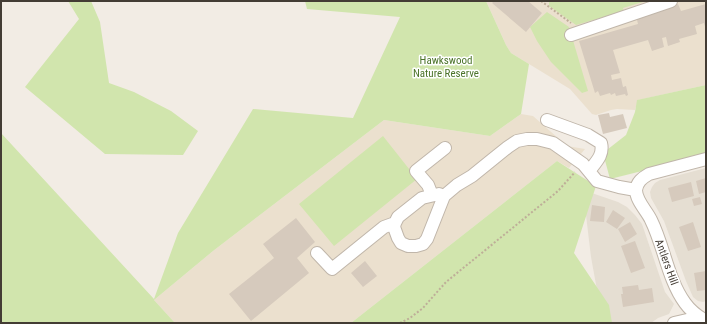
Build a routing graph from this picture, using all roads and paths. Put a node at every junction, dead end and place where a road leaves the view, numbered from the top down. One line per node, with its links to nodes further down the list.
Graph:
1 (541, 1): 3 (path)
2 (671, 1): 3 (street)
3 (576, 33)
4 (548, 120): 7 (street)
5 (445, 148): 9 (street)
6 (706, 159): 8 (street)
7 (586, 167): 8 (street); 10 (street); 14 (path)
8 (636, 190): 13 (street, Antlers Hill)
9 (432, 195): 10 (street); 11 (street)
10 (444, 196): 11 (street)
11 (395, 223): 12 (street)
12 (317, 253)
13 (704, 320): 15 (street, Antlers Hill)
14 (400, 323)
15 (674, 323)

